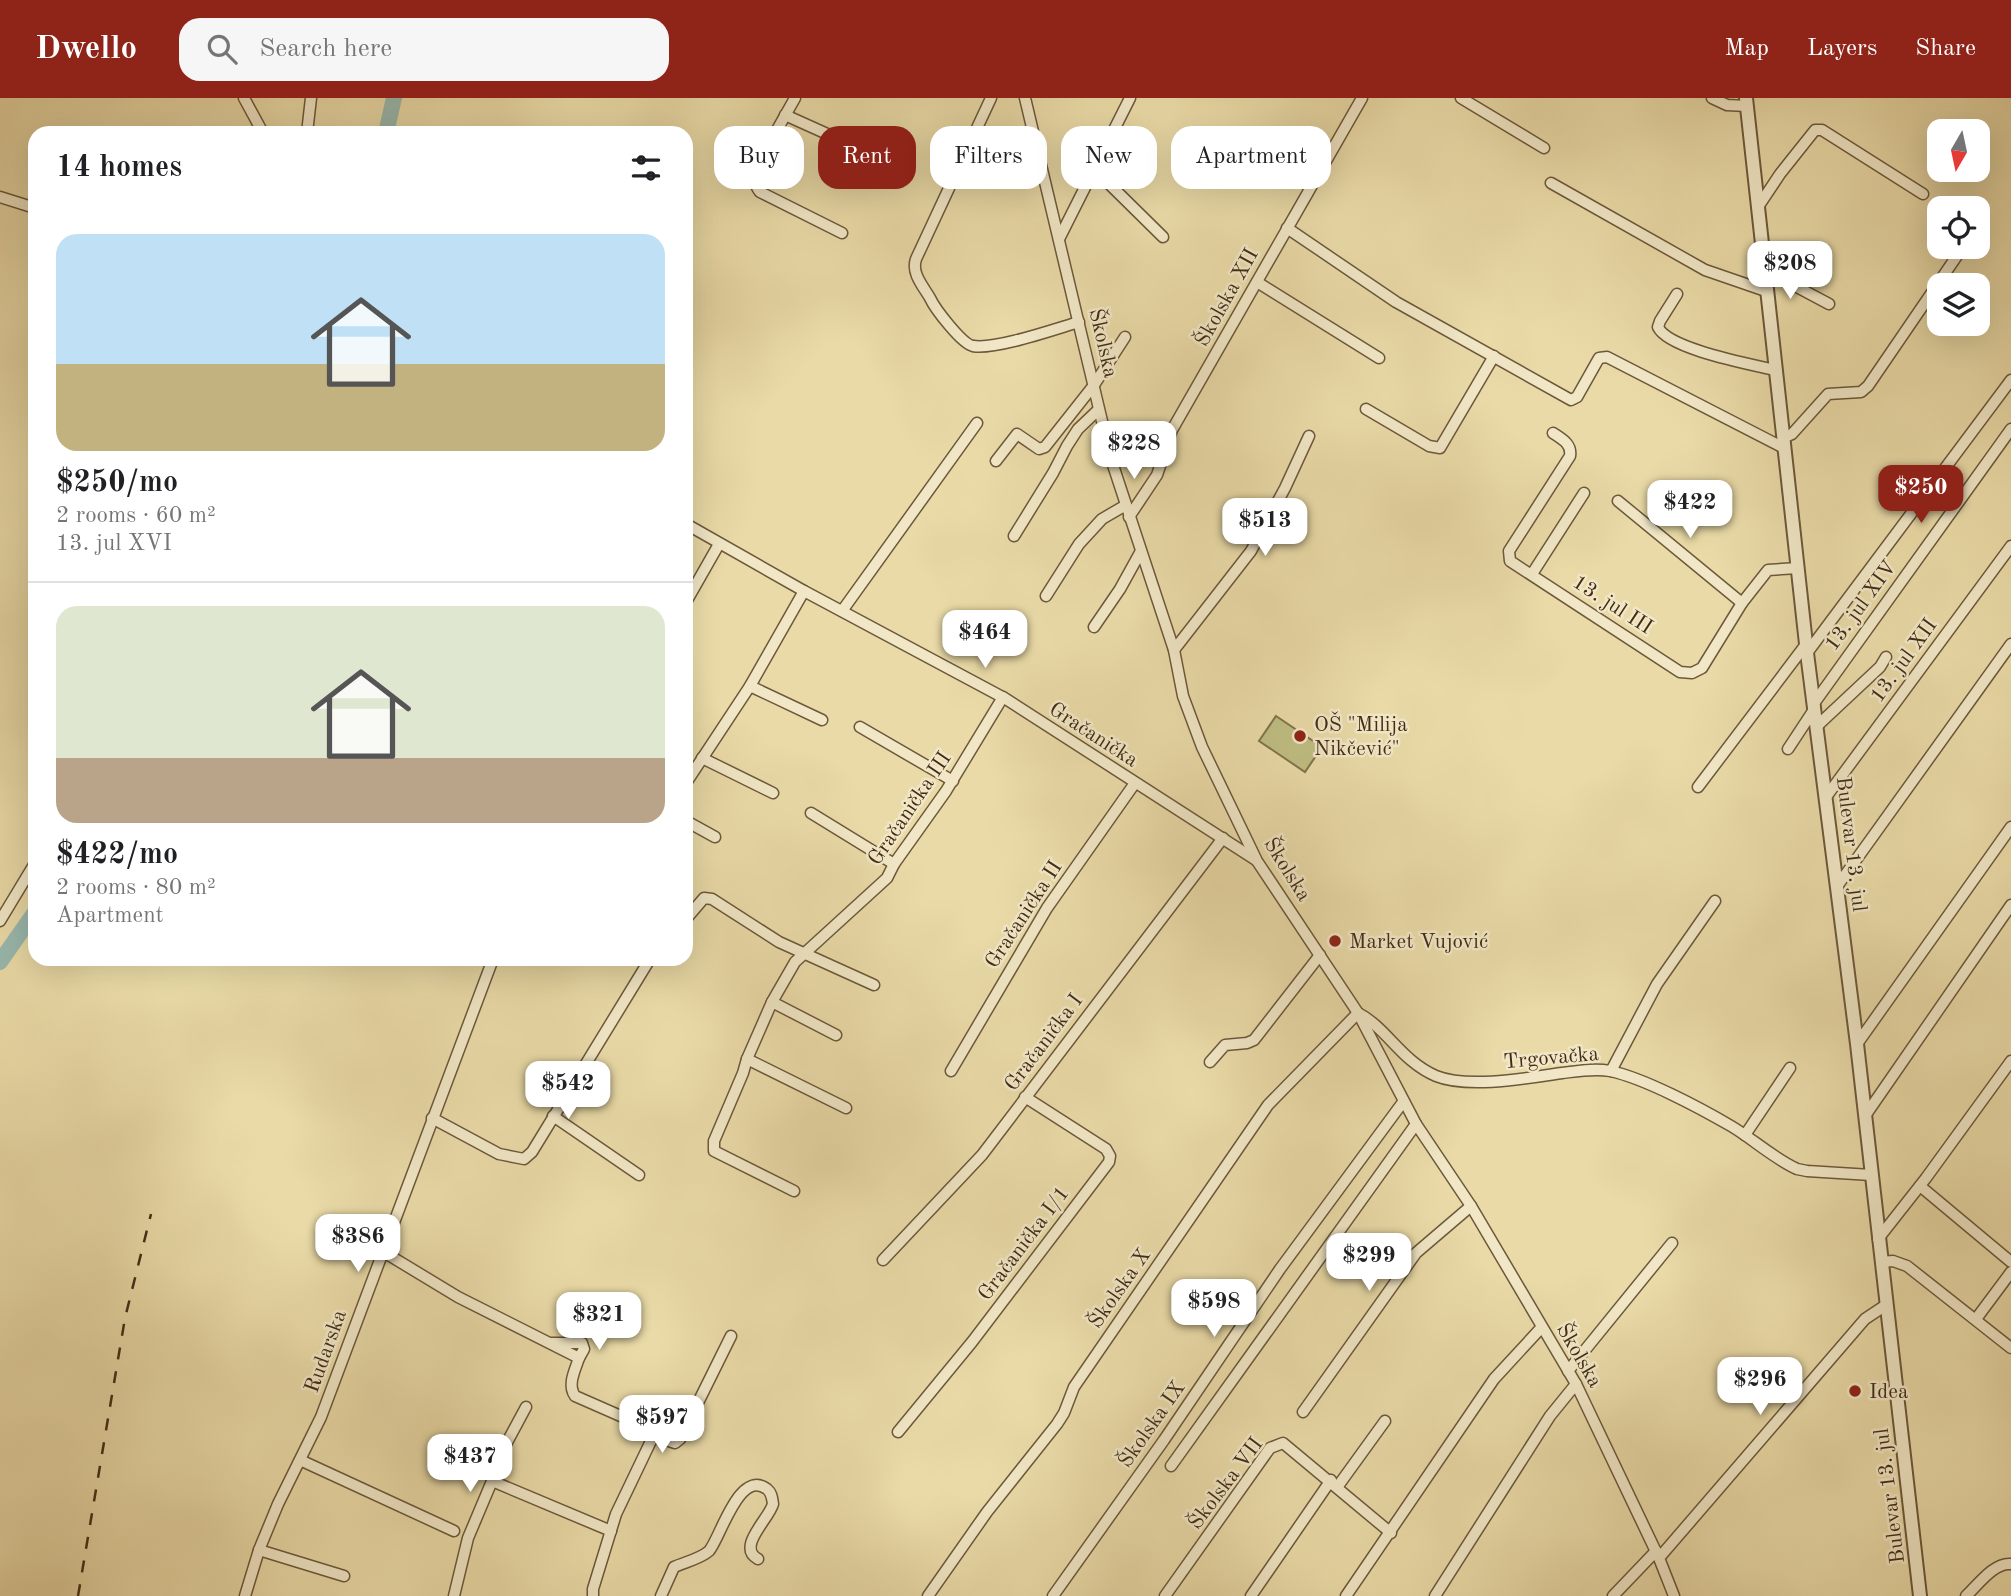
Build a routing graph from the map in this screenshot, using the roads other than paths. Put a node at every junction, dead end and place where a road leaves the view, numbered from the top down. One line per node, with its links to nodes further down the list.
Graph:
1 (244, 98): 12 (street)
2 (311, 98): 13 (street)
3 (794, 98): 11 (street)
4 (991, 98): 34 (street)
5 (1025, 98): 27 (street, Školska)
6 (1130, 98): 14 (street)
7 (1362, 98): 24 (street, Školska XII)
8 (1461, 98): 16 (street)
9 (1712, 98): 10 (street)
10 (1746, 102): 23 (street, Bulevar 13. jul)
11 (785, 115): 15 (street); 25 (street)
12 (259, 126)
13 (308, 126)
14 (1116, 126)
15 (818, 130)
16 (1544, 148)
17 (1551, 183): 31 (street)
18 (1084, 189): 27 (street)
19 (1114, 189): 26 (street)
20 (1923, 194): 23 (street)
21 (0, 197): 22 (street)
22 (28, 206)
23 (1758, 207): 29 (street, Bulevar 13. jul)
24 (1287, 228): 30 (street, Školska XII); 36 (street)
25 (842, 233)
26 (1163, 237)
27 (1059, 239): 34 (street, Školska)
28 (1955, 259): 47 (street)
29 (1765, 270): 31 (street, Bulevar 13. jul); 33 (street)
30 (1257, 282): 37 (street); 52 (street, Školska XII)
31 (1766, 291): 38 (street, Bulevar 13. jul)
32 (1677, 294): 38 (street)
33 (1829, 304)
34 (1079, 323): 40 (street, Školska)
35 (1125, 337): 40 (street)
36 (1493, 356): 41 (street); 47 (street)
37 (1379, 358)
38 (1775, 370): 47 (street, Bulevar 13. jul)
39 (2011, 380): 67 (street)
40 (1094, 385): 42 (street, Školska); 48 (street)
41 (1366, 409)
42 (1098, 410): 51 (street, Školska); 54 (street)
43 (977, 423): 64 (street)
44 (2011, 429): 72 (street, 13. jul XIV)
45 (1553, 433): 59 (street, 13. jul III)
46 (1309, 436): 68 (street)
47 (1784, 443): 58 (street, Bulevar 13. jul)
48 (996, 461)
49 (1584, 493): 59 (street)
50 (1618, 501): 63 (street)
51 (1126, 505): 52 (street, Školska); 62 (street)
52 (1129, 517): 57 (street, Školska)
53 (693, 528): 55 (street, Gračanička)
54 (1014, 536)
55 (719, 544): 60 (street); 61 (street, Gračanička)
56 (2011, 546): 83 (street, 13. jul XII)
57 (1141, 551): 65 (street); 68 (street, Školska)
58 (1798, 568): 63 (street, 13. jul III); 67 (street, Bulevar 13. jul)
59 (1532, 574): 63 (street, 13. jul III)
60 (693, 590)
61 (804, 591): 64 (street, Gračanička); 70 (street)
62 (1046, 596)
63 (1742, 603)
64 (842, 611): 71 (street, Gračanička)
65 (1094, 627)
66 (2011, 644): 92 (street)
67 (1807, 648): 72 (street, Bulevar 13. jul); 81 (street)
68 (1174, 650): 89 (street, Školska)
69 (1886, 657): 74 (street)
70 (750, 686): 73 (street); 77 (street)
71 (1003, 697): 79 (street, Gračanička III); 80 (street, Gračanička)
72 (1815, 705): 74 (street, Bulevar 13. jul); 76 (street, 13. jul XIV)
73 (822, 720)
74 (1817, 726): 83 (street, Bulevar 13. jul)
75 (860, 727): 79 (street)
76 (1788, 749)
77 (702, 758): 78 (street); 82 (street)
78 (693, 772)
79 (953, 781): 90 (street, Gračanička III)
80 (1135, 783): 88 (street, Gračanička); 110 (street, Gračanička II)
81 (1698, 787)
82 (773, 793)
83 (1826, 797): 92 (street, Bulevar 13. jul)
84 (811, 813): 90 (street)
85 (693, 825): 87 (street)
86 (2011, 827): 105 (street)
87 (715, 837)
88 (1223, 838): 89 (street, Gračanička); 112 (street, Gračanička I)
89 (1256, 860): 98 (street, Školska)
90 (894, 864): 97 (street, Gračanička III)
91 (28, 875): 96 (street)
92 (1838, 886): 105 (street, Bulevar 13. jul)
93 (1715, 901): 111 (street)
94 (2011, 905): 116 (street)
95 (693, 911): 97 (street)
96 (0, 921)
97 (805, 952): 101 (street); 102 (street, Gračanička III)
98 (1320, 955): 103 (street, Školska); 108 (street)
99 (490, 966): 117 (street, Rudarska)
100 (646, 966): 115 (street)
101 (874, 985)
102 (772, 1002): 104 (street); 106 (street, Gračanička III)
103 (1358, 1013): 111 (street, Trgovačka); 113 (street, Školska); 162 (street, Školska X)
104 (835, 1035)
105 (1857, 1044): 116 (street, Bulevar 13. jul)
106 (747, 1059): 114 (street); 123 (street, Gračanička III)
107 (2011, 1061): 122 (street)
108 (1210, 1062)
109 (1790, 1068): 119 (street)
110 (951, 1071)
111 (1611, 1071): 119 (street, Trgovačka)
112 (1025, 1097): 128 (street, Gračanička I); 144 (street, Gračanička I/1)
113 (1404, 1102): 118 (street, Školska); 163 (street, Školska IX)
114 (846, 1108)
115 (553, 1116): 117 (street); 120 (street)
116 (1865, 1116): 121 (street, Bulevar 13. jul)
117 (432, 1118): 127 (street, Rudarska)
118 (1416, 1124): 124 (street, Školska); 147 (street)
119 (1745, 1136): 121 (street, Trgovačka)
120 (639, 1175)
121 (1871, 1175): 125 (street, Bulevar 13. jul)
122 (1920, 1186): 125 (street); 130 (street)
123 (794, 1191)
124 (1471, 1206): 134 (street, Školska); 142 (street)
125 (1878, 1239): 129 (street, Bulevar 13. jul)
126 (1672, 1243): 139 (street)
127 (382, 1251): 136 (street); 146 (street, Rudarska)
128 (883, 1260)
129 (1881, 1262): 132 (street, Bulevar 13. jul); 133 (street)
130 (2011, 1262)
131 (2011, 1272): 133 (street)
132 (1886, 1305): 154 (street); 170 (street, Bulevar 13. jul)
133 (1976, 1319): 137 (street)
134 (1541, 1328): 139 (street, Školska); 152 (street)
135 (731, 1336): 145 (street)
136 (550, 1343): 138 (street); 138 (street)
137 (2011, 1348)
138 (579, 1358): 145 (street)
139 (1569, 1371): 140 (street, Školska)
140 (1576, 1384): 154 (street, Školska); 167 (street)
141 (526, 1407): 148 (street)
142 (1303, 1412)
143 (1385, 1421): 149 (street)
144 (898, 1432)
145 (654, 1436): 151 (street)
146 (300, 1460): 150 (street); 153 (street, Rudarska)
147 (1171, 1466)
148 (492, 1481): 151 (street); 159 (street)
149 (1334, 1483): 152 (street, Školska VII); 164 (street, Školska VII); 165 (street)
150 (454, 1531)
151 (611, 1531): 160 (street)
152 (1391, 1533): 166 (street)
153 (259, 1550): 157 (street); 158 (street, Rudarska)
154 (1658, 1554): 168 (street); 169 (street, Školska)
155 (758, 1559): 161 (street)
156 (2011, 1564): 171 (street)
157 (344, 1576)
158 (245, 1596)
159 (454, 1596)
160 (593, 1596)
161 (662, 1596)
162 (929, 1596)
163 (1053, 1596)
164 (1166, 1596)
165 (1251, 1596)
166 (1346, 1596)
167 (1435, 1596)
168 (1613, 1596)
169 (1674, 1596)
170 (1920, 1596)
171 (1966, 1596)

